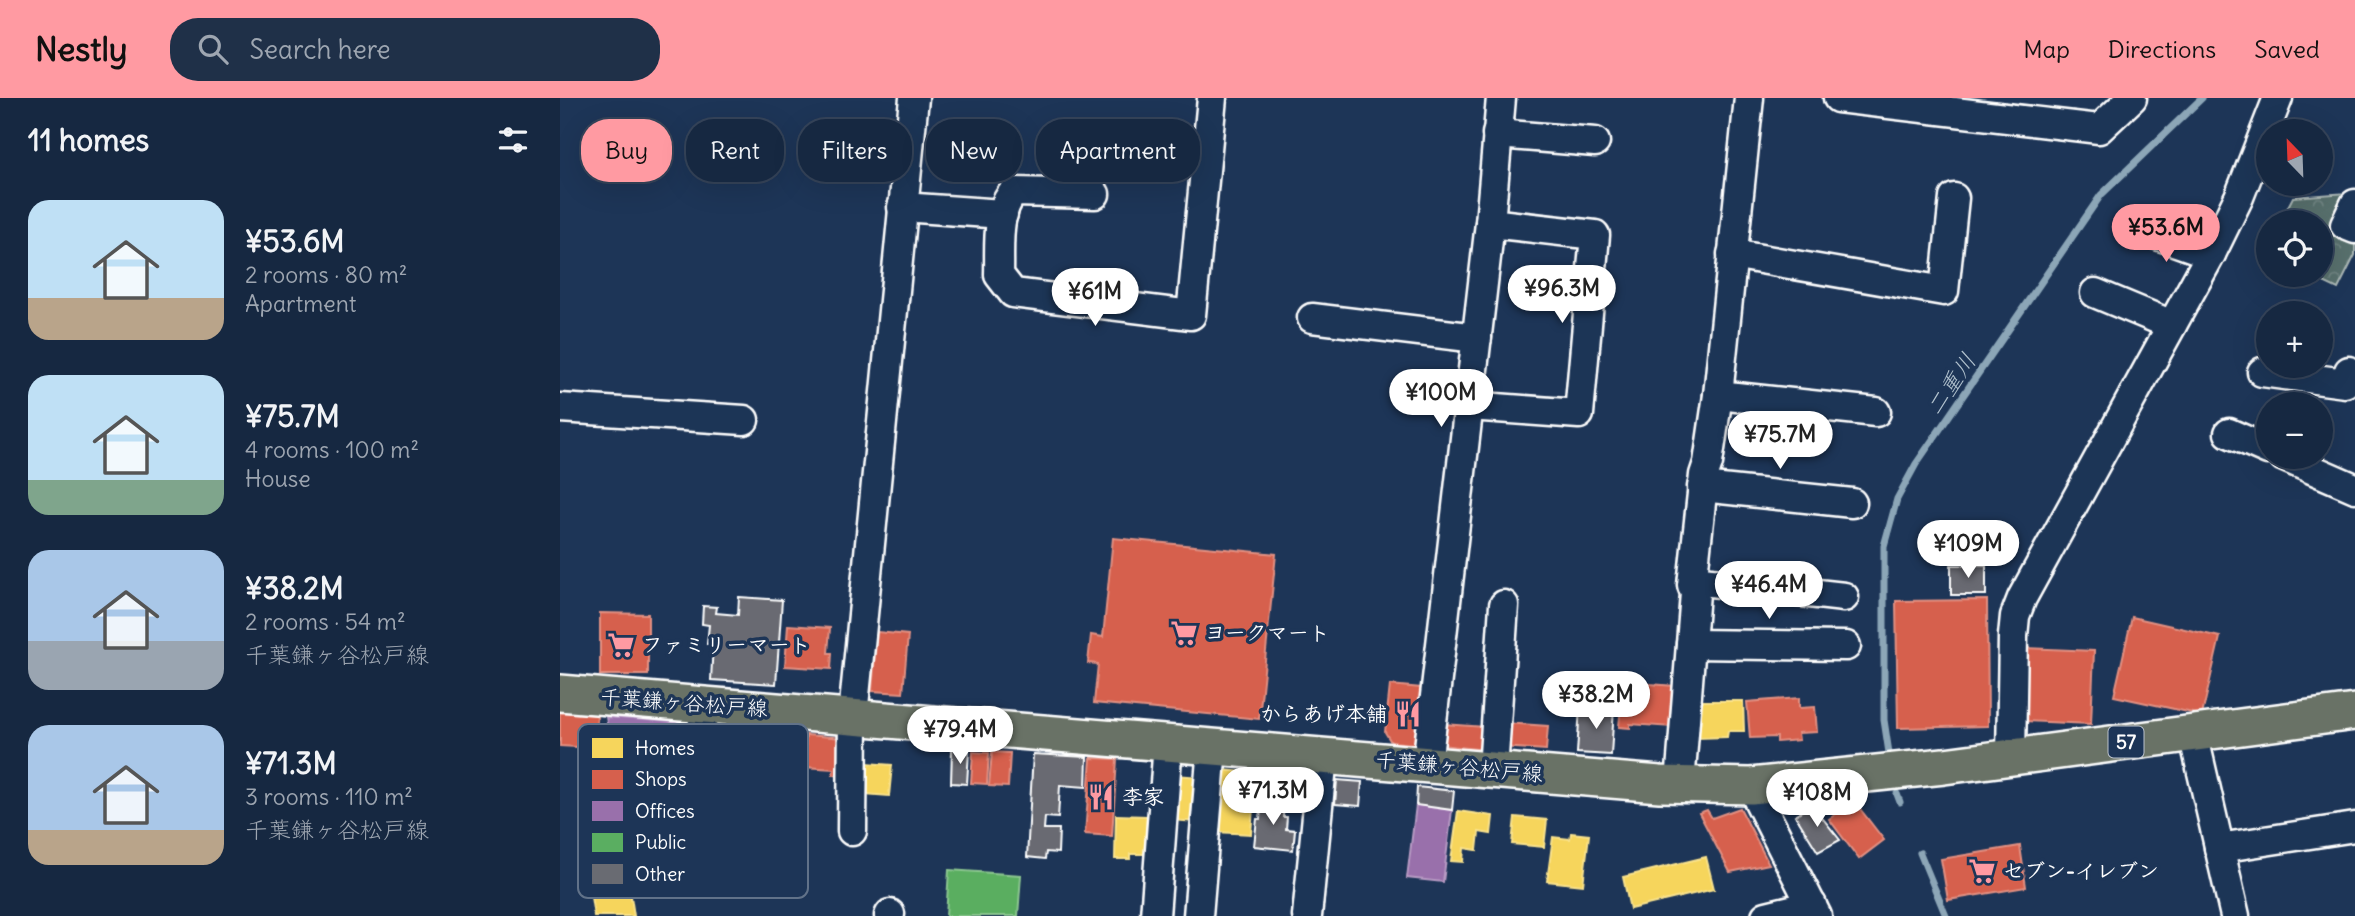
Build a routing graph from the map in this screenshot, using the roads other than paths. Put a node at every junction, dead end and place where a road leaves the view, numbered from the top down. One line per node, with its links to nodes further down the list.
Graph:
1 (914, 98): 13 (street)
2 (1212, 98): 14 (street)
3 (1501, 98): 8 (street)
4 (1749, 98): 18 (street)
5 (1838, 98): 6 (street)
6 (2132, 98)
7 (2278, 98): 19 (street)
8 (1497, 134): 9 (street); 15 (street)
9 (1595, 142)
10 (1095, 194): 14 (street)
11 (1954, 198): 18 (street)
12 (2355, 204): 17 (street)
13 (902, 207): 14 (street); 45 (street)
14 (1003, 215)
15 (1490, 223): 23 (street); 27 (street)
16 (2137, 228): 19 (street)
17 (2355, 229)
18 (1732, 254): 26 (street)
19 (2211, 254): 22 (street)
20 (2095, 293): 22 (street)
21 (1312, 318): 23 (street)
22 (2172, 325): 51 (street)
23 (1477, 338): 27 (street)
24 (2355, 374): 25 (street)
25 (2307, 378)
26 (1718, 395): 29 (street); 34 (street)
27 (1469, 406): 52 (street)
28 (560, 408): 30 (street)
29 (1876, 412)
30 (744, 420)
31 (2229, 433): 32 (street)
32 (2256, 445)
33 (2311, 469): 35 (street)
34 (1702, 487): 36 (street); 37 (street)
35 (2355, 488)
36 (1852, 503)
37 (1693, 580): 38 (street); 40 (street)
38 (1844, 597)
39 (1504, 605): 53 (street)
40 (1691, 644): 41 (street); 54 (street)
41 (1846, 646)
42 (560, 693): 43 (main road, 千葉鎌ヶ谷松戸線 / 57)
43 (703, 703): 45 (main road, 千葉鎌ヶ谷松戸線 / 57); 46 (street)
44 (2355, 712): 48 (main road, 千葉鎌ヶ谷松戸線 / 57)
45 (853, 716): 47 (main road, 千葉鎌ヶ谷松戸線 / 57); 57 (street)
46 (703, 724)
47 (1168, 743): 49 (main road, 千葉鎌ヶ谷松戸線 / 57); 60 (street)
48 (2195, 743): 51 (main road, 千葉鎌ヶ谷松戸線 / 57); 58 (street)
49 (1212, 747): 50 (main road, 千葉鎌ヶ谷松戸線 / 57); 61 (street)
50 (1324, 756): 52 (main road, 千葉鎌ヶ谷松戸線 / 57); 62 (street)
51 (2011, 758): 55 (main road, 千葉鎌ヶ谷松戸線 / 57)
52 (1427, 765): 53 (main road, 千葉鎌ヶ谷松戸線 / 57)
53 (1493, 770): 54 (main road, 千葉鎌ヶ谷松戸線 / 57)
54 (1680, 785): 55 (main road, 千葉鎌ヶ谷松戸線 / 57)
55 (1755, 794): 59 (street)
56 (2355, 827): 58 (street)
57 (852, 831)
58 (2219, 848): 64 (street)
59 (1814, 910): 63 (street)
60 (1155, 916)
61 (1198, 916)
62 (1307, 916)
63 (1766, 916)
64 (2235, 916)

